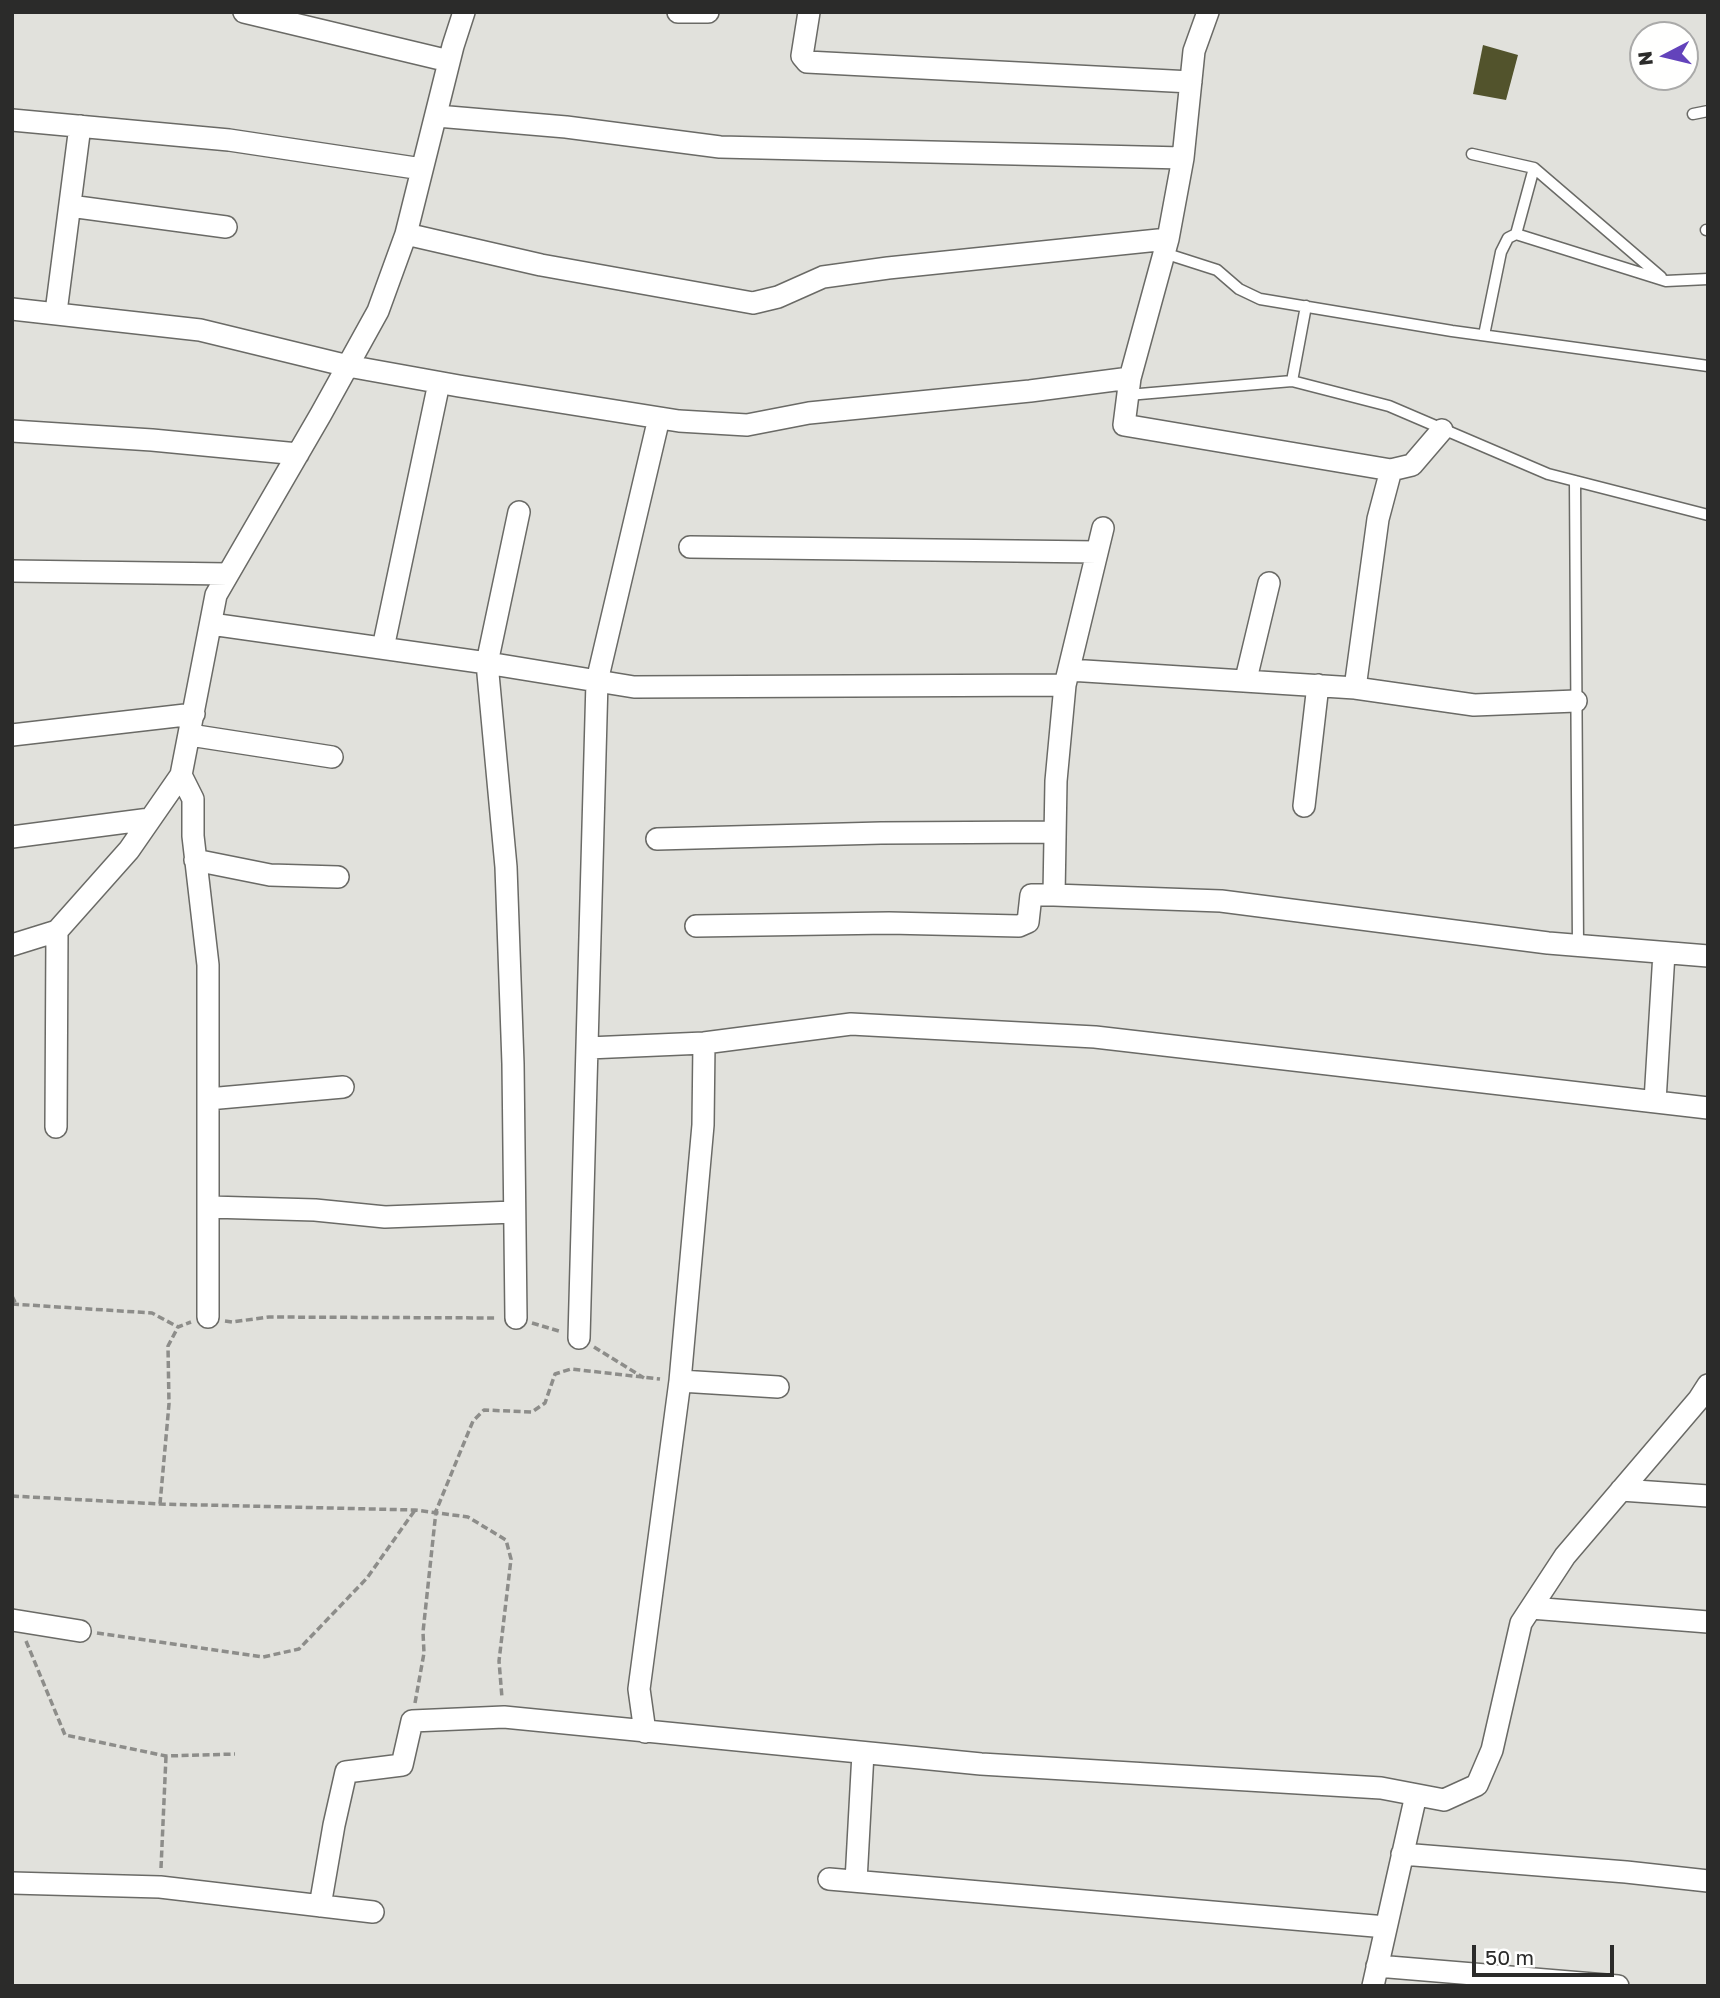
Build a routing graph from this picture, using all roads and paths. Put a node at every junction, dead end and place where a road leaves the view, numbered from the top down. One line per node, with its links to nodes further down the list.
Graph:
1 (244, 12): 7 (street)
2 (464, 12): 7 (street)
3 (678, 12): 4 (street)
4 (708, 12)
5 (809, 12): 8 (street)
6 (1208, 12): 8 (street)
7 (449, 61): 11 (street)
8 (1191, 82): 15 (street)
9 (1708, 111): 10 (lane)
10 (1693, 114)
11 (436, 116): 15 (street); 17 (street)
12 (12, 120): 13 (street)
13 (80, 126): 17 (street); 18 (street)
14 (1472, 153): 16 (lane)
15 (1183, 158): 22 (street)
16 (1534, 167): 21 (lane); 24 (lane)
17 (422, 169): 20 (street)
18 (70, 206): 19 (street); 27 (street)
19 (226, 227)
20 (406, 234): 22 (street); 29 (street)
21 (1516, 234): 24 (lane); 28 (lane)
22 (1166, 246): 25 (lane); 33 (street)
23 (1708, 279): 24 (lane)
24 (1666, 281)
25 (1306, 306): 28 (lane); 31 (lane)
26 (12, 309): 27 (street)
27 (57, 312): 29 (street)
28 (1484, 335): 30 (lane)
29 (348, 366): 32 (street); 37 (street)
30 (1708, 366)
31 (1292, 382): 33 (lane); 35 (lane)
32 (439, 383): 34 (street); 49 (street)
33 (1129, 386): 34 (street); 38 (street)
34 (659, 418): 53 (street)
35 (1442, 430): 38 (street); 39 (lane)
36 (12, 432): 37 (street)
37 (298, 454): 46 (street)
38 (1391, 470): 55 (street)
39 (1575, 481): 41 (lane); 56 (lane)
40 (519, 512): 50 (street)
41 (1708, 515)
42 (1103, 528): 44 (street)
43 (690, 547): 44 (street)
44 (1097, 552): 51 (street)
45 (12, 571): 46 (street)
46 (228, 574): 48 (street)
47 (1269, 583): 52 (street)
48 (211, 624): 49 (street); 57 (street)
49 (383, 648): 50 (street)
50 (486, 663): 53 (street); 83 (street)
51 (1067, 677): 52 (street); 53 (street); 63 (street)
52 (1246, 679): 54 (street)
53 (597, 681): 76 (street)
54 (1318, 685): 55 (street); 61 (street)
55 (1355, 688): 56 (street)
56 (1576, 701): 72 (lane)
57 (192, 724): 58 (street); 59 (street); 60 (street)
58 (12, 735)
59 (332, 757)
60 (181, 775): 62 (street); 66 (street)
61 (1304, 806)
62 (150, 819): 64 (street); 70 (street)
63 (1055, 832): 65 (street); 68 (street)
64 (12, 837)
65 (657, 839)
66 (195, 860): 67 (street); 78 (street)
67 (338, 877)
68 (1054, 895): 69 (street); 72 (street)
69 (696, 926)
70 (57, 931): 71 (street); 81 (street)
71 (12, 945)
72 (1578, 945): 73 (street)
73 (1664, 953): 74 (street); 79 (street)
74 (1708, 956)
75 (704, 1043): 76 (street); 79 (street); 91 (street)
76 (588, 1048): 89 (street)
77 (343, 1087): 78 (street)
78 (208, 1099): 82 (street)
79 (1655, 1101): 80 (street)
80 (1708, 1108)
81 (56, 1127)
82 (210, 1207): 83 (street); 86 (street)
83 (514, 1212): 87 (street)
84 (12, 1296): 85 (path)
85 (14, 1304): 88 (path)
86 (208, 1317): 87 (path); 88 (path)
87 (516, 1318): 89 (path)
88 (178, 1327): 97 (path)
89 (579, 1338): 90 (path)
90 (644, 1378): 91 (path); 99 (path)
91 (680, 1381): 93 (street); 106 (street)
92 (1708, 1385): 94 (street)
93 (778, 1387)
94 (1621, 1490): 96 (street); 100 (street)
95 (12, 1496): 97 (path)
96 (1708, 1496)
97 (160, 1504): 98 (path)
98 (415, 1510): 99 (path); 103 (path)
99 (436, 1511): 104 (path); 105 (path)
100 (1531, 1608): 102 (street); 110 (street)
101 (15, 1621): 103 (street); 109 (path)
102 (1708, 1622)
103 (80, 1631)
104 (504, 1717): 105 (street); 106 (street)
105 (412, 1721): 117 (street)
106 (645, 1732): 107 (street)
107 (863, 1753): 110 (street); 113 (street)
108 (235, 1754): 109 (path)
109 (166, 1756): 116 (path)
110 (1416, 1795): 111 (street)
111 (1402, 1854): 114 (street); 119 (street)
112 (829, 1879): 113 (street)
113 (856, 1881): 119 (street)
114 (1708, 1881)
115 (12, 1883): 116 (street)
116 (160, 1887): 117 (street)
117 (320, 1906): 118 (street)
118 (373, 1912)
119 (1386, 1927): 120 (street)
120 (1375, 1976): 121 (street)
121 (1618, 1986)

